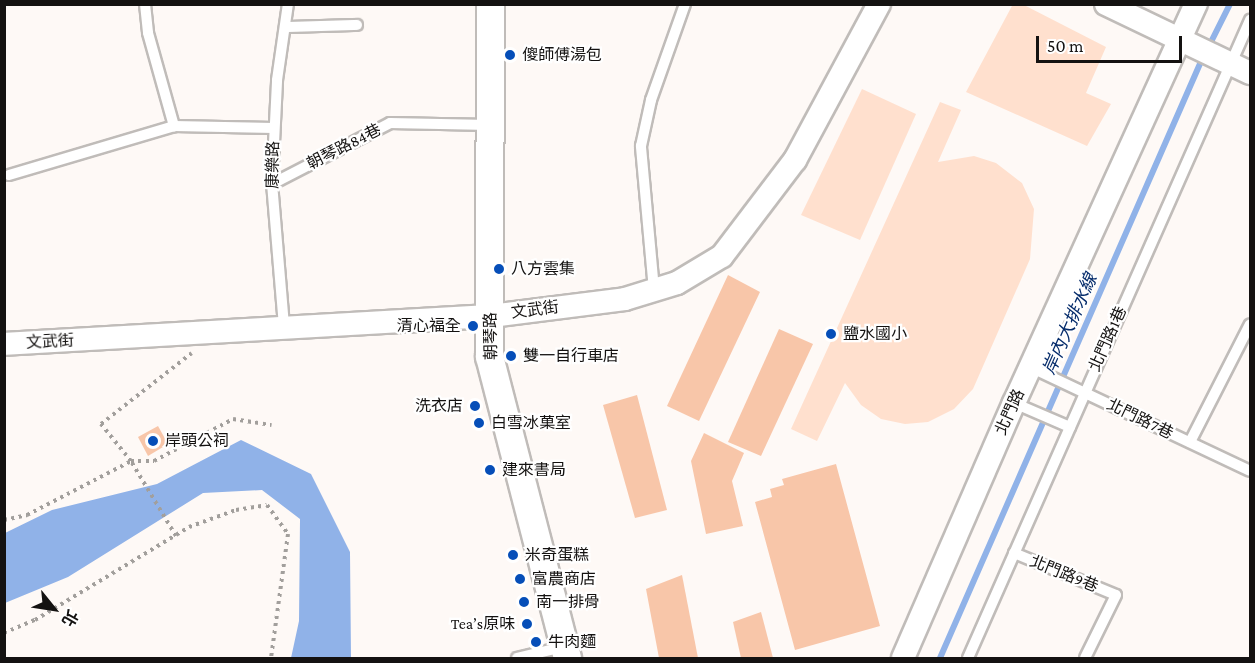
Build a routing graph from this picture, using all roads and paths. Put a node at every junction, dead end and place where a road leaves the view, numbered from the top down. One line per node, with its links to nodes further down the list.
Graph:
1 (145, 4): 15 (lane)
2 (288, 4): 10 (lane, 康樂路)
3 (490, 4): 14 (street, 朝琴路)
4 (685, 4): 19 (lane)
5 (879, 4): 19 (street, 文武街)
6 (1106, 4): 11 (street)
7 (1196, 4): 11 (street, 北門路)
8 (1251, 20): 12 (lane, 北門路1巷)
9 (357, 25): 10 (lane)
10 (285, 27): 16 (lane, 康樂路)
11 (1185, 41): 12 (street); 25 (street, 北門路)
12 (1224, 61): 13 (street); 26 (lane, 北門路1巷)
13 (1251, 73)
14 (490, 125): 18 (lane, 朝琴路84巷); 20 (street, 朝琴路)
15 (174, 126): 16 (lane); 17 (lane)
16 (274, 128): 18 (lane, 康樂路)
17 (9, 175)
18 (272, 184): 22 (lane, 康樂路)
19 (654, 290): 20 (street, 文武街)
20 (491, 316): 22 (street, 文武街); 37 (street, 朝琴路)
21 (1251, 324): 30 (lane)
22 (284, 326): 23 (street, 文武街)
23 (219, 333): 24 (street, 文武街); 31 (path)
24 (4, 344)
25 (1040, 372): 26 (lane, 北門路7巷); 27 (street, 北門路)
26 (1085, 392): 29 (lane, 北門路1巷); 30 (lane, 北門路7巷)
27 (1024, 407): 29 (lane); 40 (street, 北門路)
28 (272, 425): 31 (path)
29 (1070, 427): 35 (lane, 北門路1巷)
30 (1190, 442): 32 (lane, 北門路7巷)
31 (131, 461): 33 (path); 34 (path)
32 (1251, 471)
33 (4, 520)
34 (176, 536): 36 (path); 38 (path)
35 (1014, 553): 41 (lane, 北門路1巷); 42 (lane, 北門路9巷)
36 (4, 633)
37 (566, 653): 39 (lane)
38 (271, 658)
39 (517, 658)
40 (903, 658)
41 (968, 658)
42 (1085, 658)

